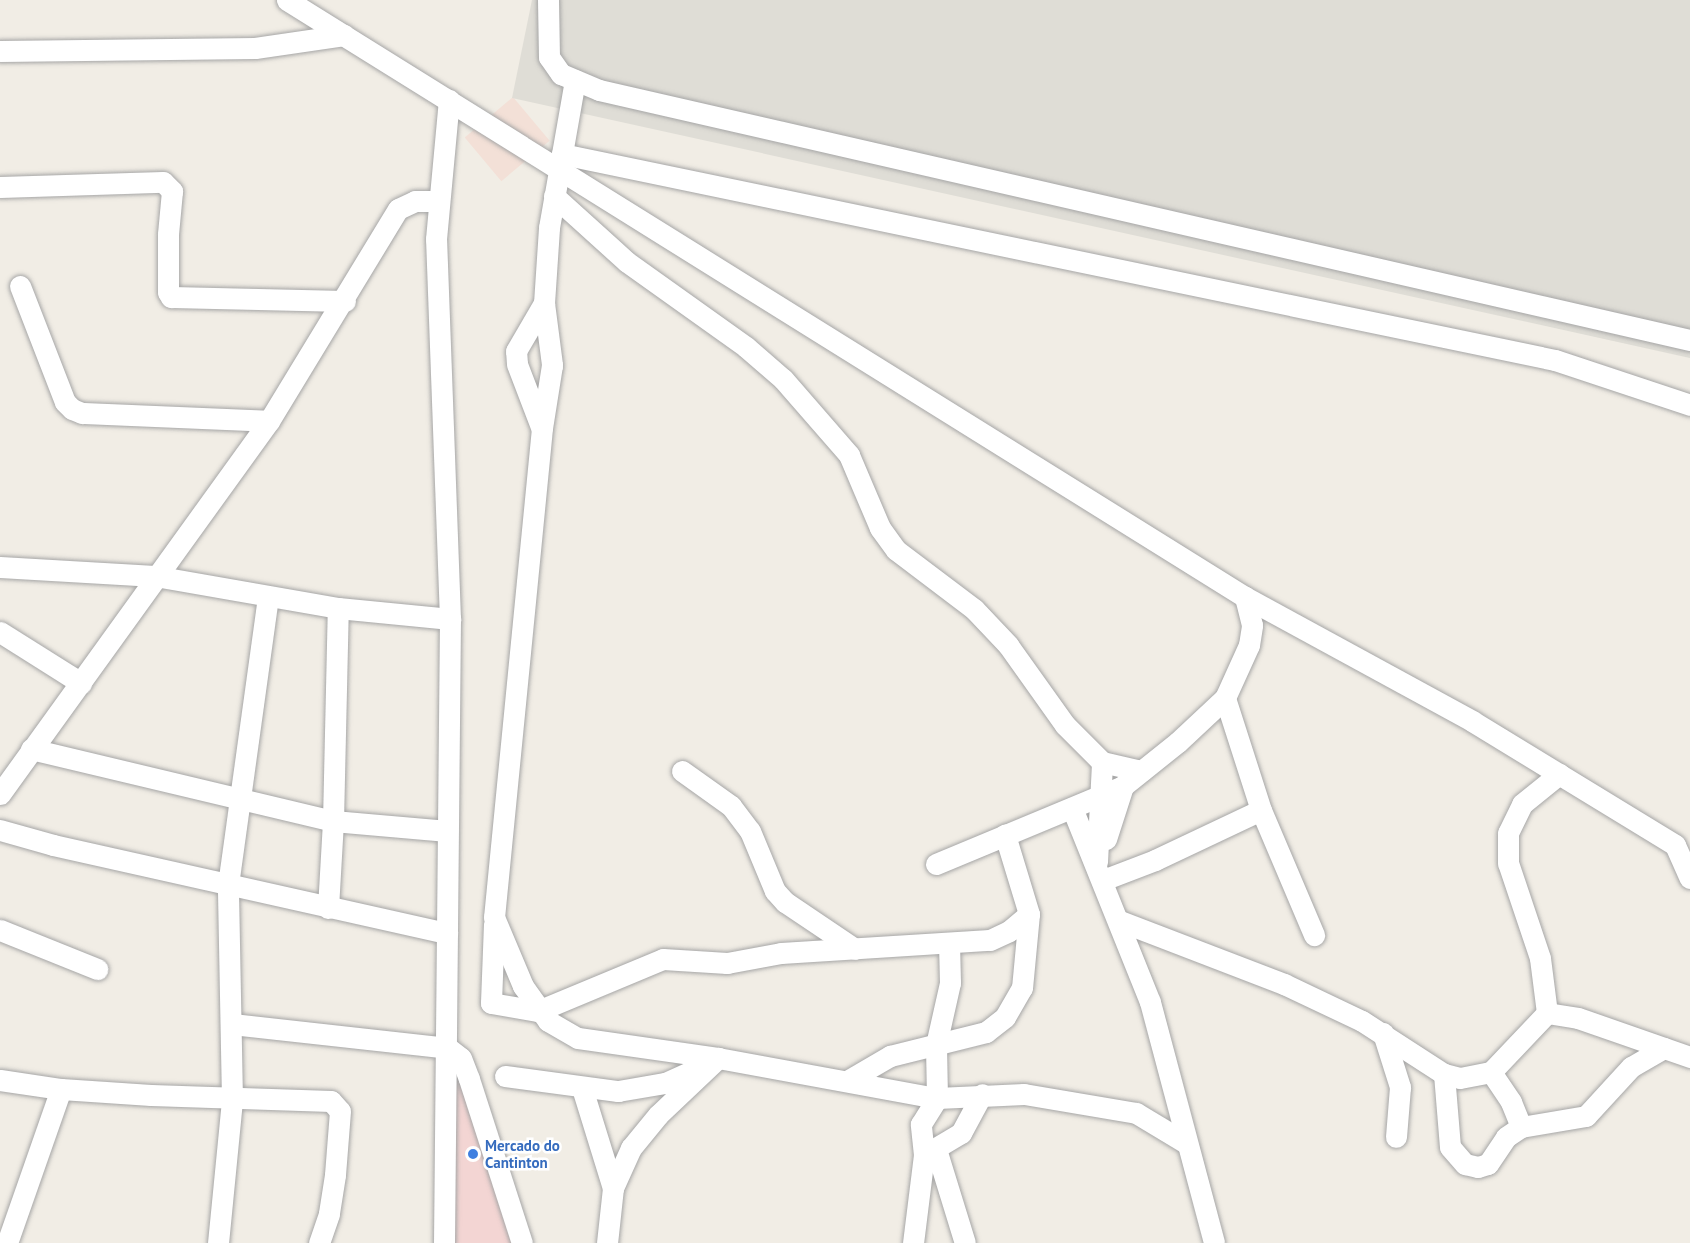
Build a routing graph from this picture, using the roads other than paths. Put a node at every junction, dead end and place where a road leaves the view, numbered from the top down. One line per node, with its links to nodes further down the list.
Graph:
1 (286, 0): 3 (street)
2 (548, 0): 6 (street)
3 (313, 8): 4 (street)
4 (344, 35): 5 (street); 7 (street)
5 (0, 51)
6 (575, 80): 8 (street); 15 (street)
7 (449, 100): 8 (street); 11 (street)
8 (561, 162): 10 (street); 16 (street); 22 (street)
9 (0, 187): 13 (street)
10 (554, 196): 14 (street); 29 (street)
11 (436, 201): 13 (street); 24 (street)
12 (20, 286): 17 (street)
13 (345, 301): 17 (street)
14 (544, 303): 18 (street); 18 (street)
15 (1690, 339)
16 (1690, 405)
17 (269, 422): 20 (street)
18 (542, 428): 50 (street)
19 (0, 567): 20 (street)
20 (155, 576): 21 (street); 26 (street)
21 (268, 597): 23 (street); 36 (street)
22 (1245, 597): 27 (street); 32 (street)
23 (338, 608): 24 (street); 39 (street)
24 (450, 620): 41 (street)
25 (0, 632): 26 (street)
26 (81, 683): 28 (street)
27 (1225, 698): 31 (street); 38 (street)
28 (31, 749): 34 (street); 36 (street)
29 (1102, 762): 31 (street); 35 (street)
30 (682, 771): 56 (street)
31 (1141, 771): 33 (street)
32 (1559, 774): 43 (street); 61 (street)
33 (1123, 786): 35 (street); 45 (street)
34 (0, 794)
35 (1101, 796): 37 (street); 45 (street)
36 (240, 801): 39 (street); 47 (street)
37 (1072, 808): 42 (street); 45 (street)
38 (1262, 810): 45 (street); 54 (street)
39 (333, 821): 41 (street); 48 (street)
40 (0, 830): 47 (street)
41 (448, 831): 53 (street)
42 (1005, 835): 44 (street); 49 (street)
43 (1683, 841): 46 (street)
44 (936, 864)
45 (1100, 873): 51 (street)
46 (1690, 878)
47 (228, 885): 48 (street); 62 (street)
48 (327, 908): 53 (street)
49 (1029, 914): 55 (street); 64 (street)
50 (494, 917): 57 (street); 59 (street)
51 (1120, 921): 63 (street); 77 (street)
52 (0, 930): 58 (street)
53 (447, 933): 65 (street)
54 (1314, 935)
55 (949, 944): 56 (street); 64 (street)
56 (855, 949): 60 (street)
57 (514, 964): 59 (street); 60 (street)
58 (97, 969)
59 (492, 974): 60 (street)
60 (538, 1011): 68 (street)
61 (1548, 1013): 66 (street); 69 (street)
62 (232, 1024): 65 (street); 79 (street)
63 (1383, 1033): 70 (street); 82 (street)
64 (936, 1045): 73 (street); 78 (street)
65 (448, 1048): 89 (street); 90 (street)
66 (1664, 1048): 67 (street); 81 (street)
67 (1690, 1057)
68 (718, 1058): 73 (street); 74 (street); 85 (street)
69 (1491, 1072): 70 (street); 81 (street)
70 (1444, 1074): 81 (street)
71 (505, 1076): 74 (street)
72 (0, 1080): 75 (street)
73 (847, 1081): 78 (street)
74 (582, 1088): 85 (street)
75 (60, 1089): 79 (street); 86 (street)
76 (982, 1094): 78 (street); 80 (street); 84 (street)
77 (1174, 1097): 80 (street); 83 (street)
78 (937, 1098): 84 (street)
79 (232, 1100): 87 (street); 88 (street)
80 (1136, 1113): 83 (street)
81 (1521, 1127)
82 (1396, 1137)
83 (1186, 1143): 94 (street)
84 (930, 1152): 92 (street); 93 (street)
85 (613, 1188): 91 (street)
86 (7, 1243)
87 (218, 1243)
88 (318, 1243)
89 (444, 1243)
90 (522, 1243)
91 (607, 1243)
92 (913, 1243)
93 (965, 1243)
94 (1214, 1243)

